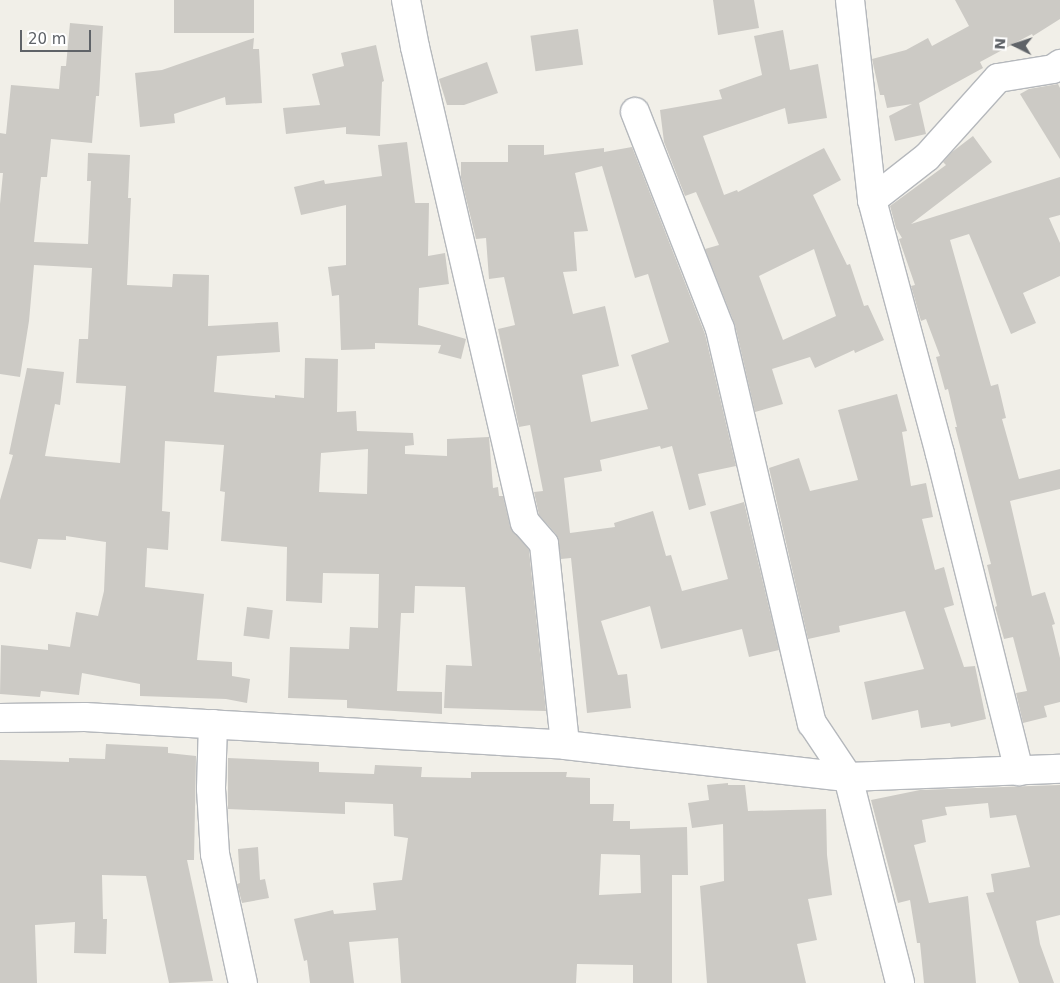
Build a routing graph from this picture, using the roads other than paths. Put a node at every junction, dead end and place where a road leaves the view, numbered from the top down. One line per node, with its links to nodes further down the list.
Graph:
1 (406, 0): 8 (street)
2 (850, 0): 5 (street)
3 (1058, 71): 5 (street)
4 (635, 112): 11 (street)
5 (872, 200): 10 (street)
6 (0, 718): 7 (street)
7 (213, 724): 8 (street); 12 (street)
8 (565, 745): 11 (street)
9 (1060, 769): 10 (street)
10 (1018, 771): 11 (street)
11 (848, 777): 13 (street)
12 (243, 983)
13 (900, 983)

